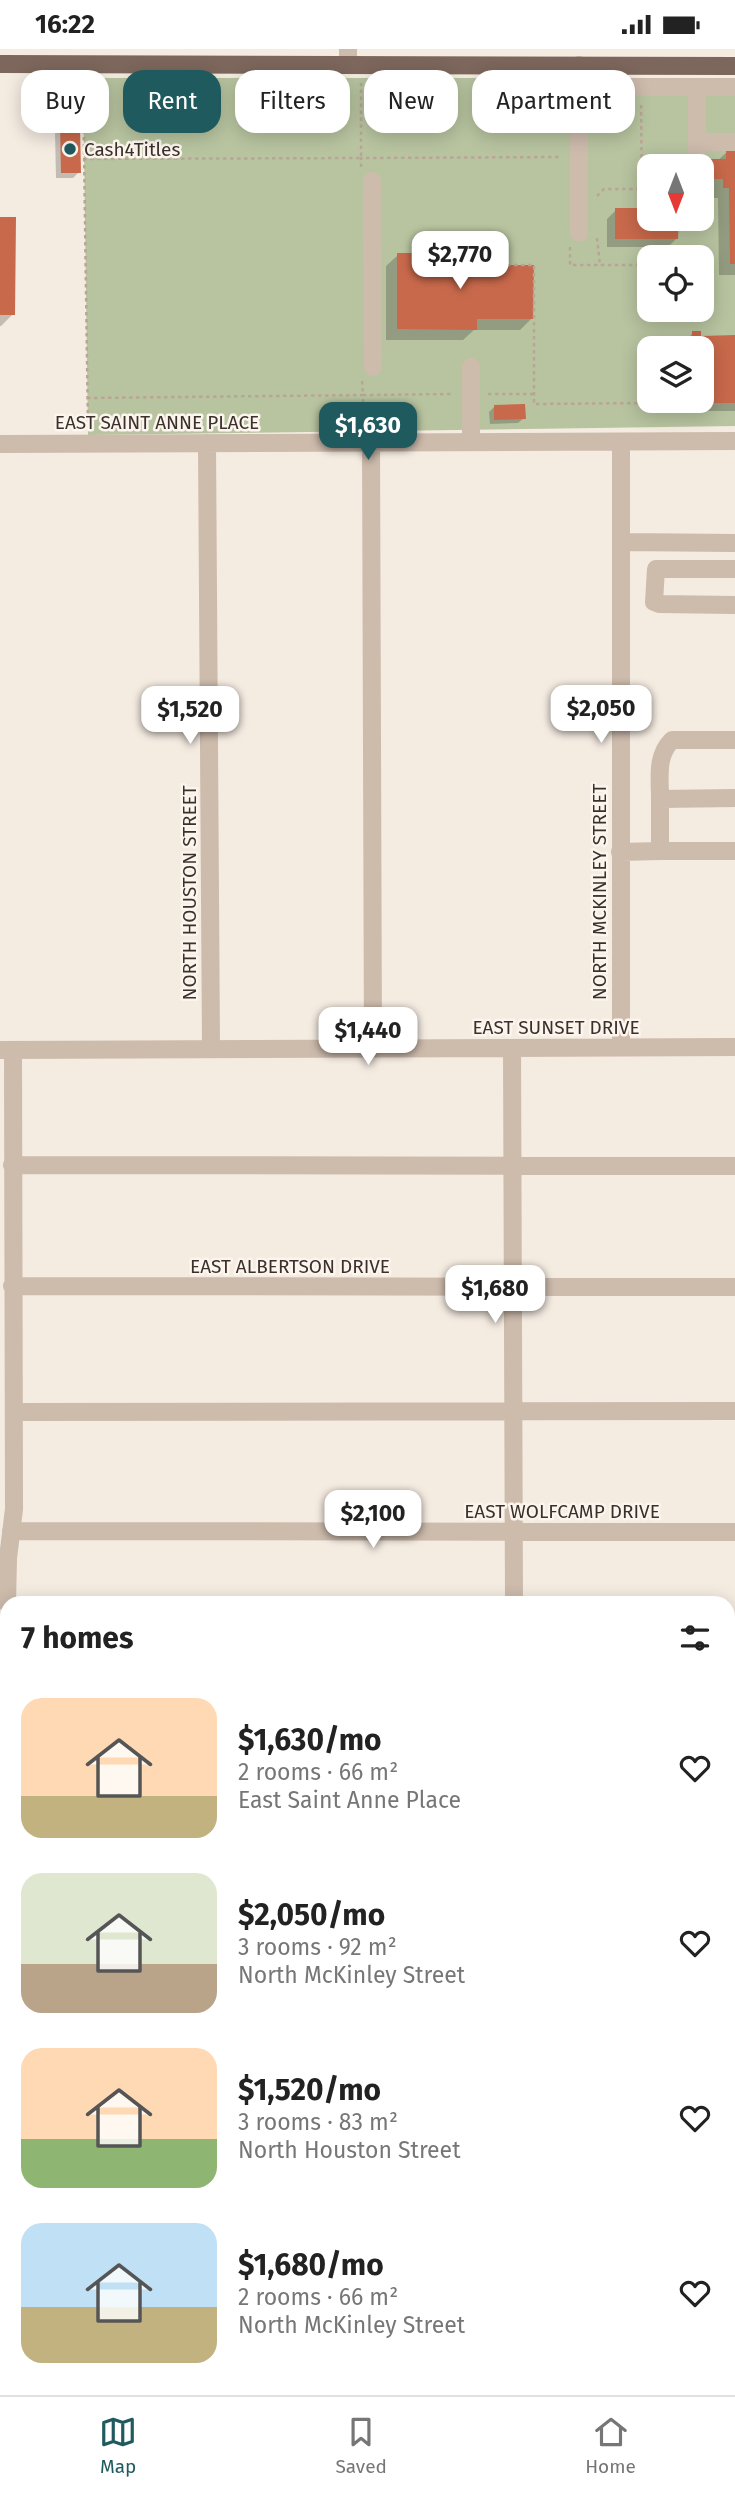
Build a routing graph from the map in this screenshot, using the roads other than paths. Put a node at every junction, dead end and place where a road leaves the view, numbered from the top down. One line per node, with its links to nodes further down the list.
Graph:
1 (348, 57): 2 (main road); 3 (main road)
2 (0, 64)
3 (579, 65): 4 (main road); 5 (street)
4 (735, 66)
5 (579, 70)
6 (635, 87): 7 (street)
7 (697, 87): 8 (street); 10 (street)
8 (735, 87)
9 (582, 133): 14 (street)
10 (698, 142): 11 (street); 12 (street)
11 (735, 142)
12 (698, 154)
13 (367, 177): 16 (street)
14 (588, 230)
15 (471, 367): 19 (street)
16 (368, 374)
17 (367, 437): 19 (street, EAST SAINT ANNE PLACE); 21 (street, EAST SAINT ANNE PLACE); 37 (street)
18 (735, 441): 20 (street, EAST SAINT ANNE PLACE)
19 (471, 442): 20 (street, EAST SAINT ANNE PLACE)
20 (621, 442): 23 (street, NORTH MCKINLEY STREET)
21 (207, 443): 22 (street, EAST SAINT ANNE PLACE); 36 (street, NORTH HOUSTON STREET)
22 (0, 444)
23 (622, 542): 24 (street); 26 (street, NORTH MCKINLEY STREET)
24 (735, 543)
25 (735, 569): 27 (street)
26 (621, 597): 27 (street); 34 (street, NORTH MCKINLEY STREET)
27 (654, 597): 28 (street)
28 (735, 605)
29 (735, 740): 30 (street)
30 (660, 799): 31 (street); 32 (street)
31 (735, 799)
32 (660, 851): 33 (street); 34 (street)
33 (735, 851)
34 (620, 852): 35 (street, NORTH MCKINLEY STREET)
35 (621, 1047): 38 (street, EAST SUNSET DRIVE); 39 (street, EAST SUNSET DRIVE)
36 (211, 1048): 37 (street, EAST SUNSET DRIVE); 40 (street, EAST SUNSET DRIVE)
37 (373, 1048): 38 (street, EAST SUNSET DRIVE)
38 (512, 1048): 43 (street)
39 (735, 1048)
40 (6, 1050): 41 (street)
41 (6, 1130): 42 (street)
42 (12, 1165): 43 (street); 45 (street)
43 (514, 1165): 44 (street); 46 (street)
44 (735, 1166)
45 (6, 1208): 48 (street)
46 (514, 1287): 47 (street, EAST ALBERTSON DRIVE); 48 (street, EAST ALBERTSON DRIVE); 50 (street)
47 (735, 1287)
48 (8, 1290): 49 (street)
49 (9, 1404): 50 (street); 52 (street)
50 (513, 1411): 51 (street); 53 (street)
51 (735, 1411)
52 (10, 1531): 53 (street, EAST WOLFCAMP DRIVE); 55 (street)
53 (514, 1531): 54 (street, EAST WOLFCAMP DRIVE); 57 (street)
54 (735, 1532)
55 (4, 1558): 56 (street)
56 (7, 1596)
57 (514, 1596)

